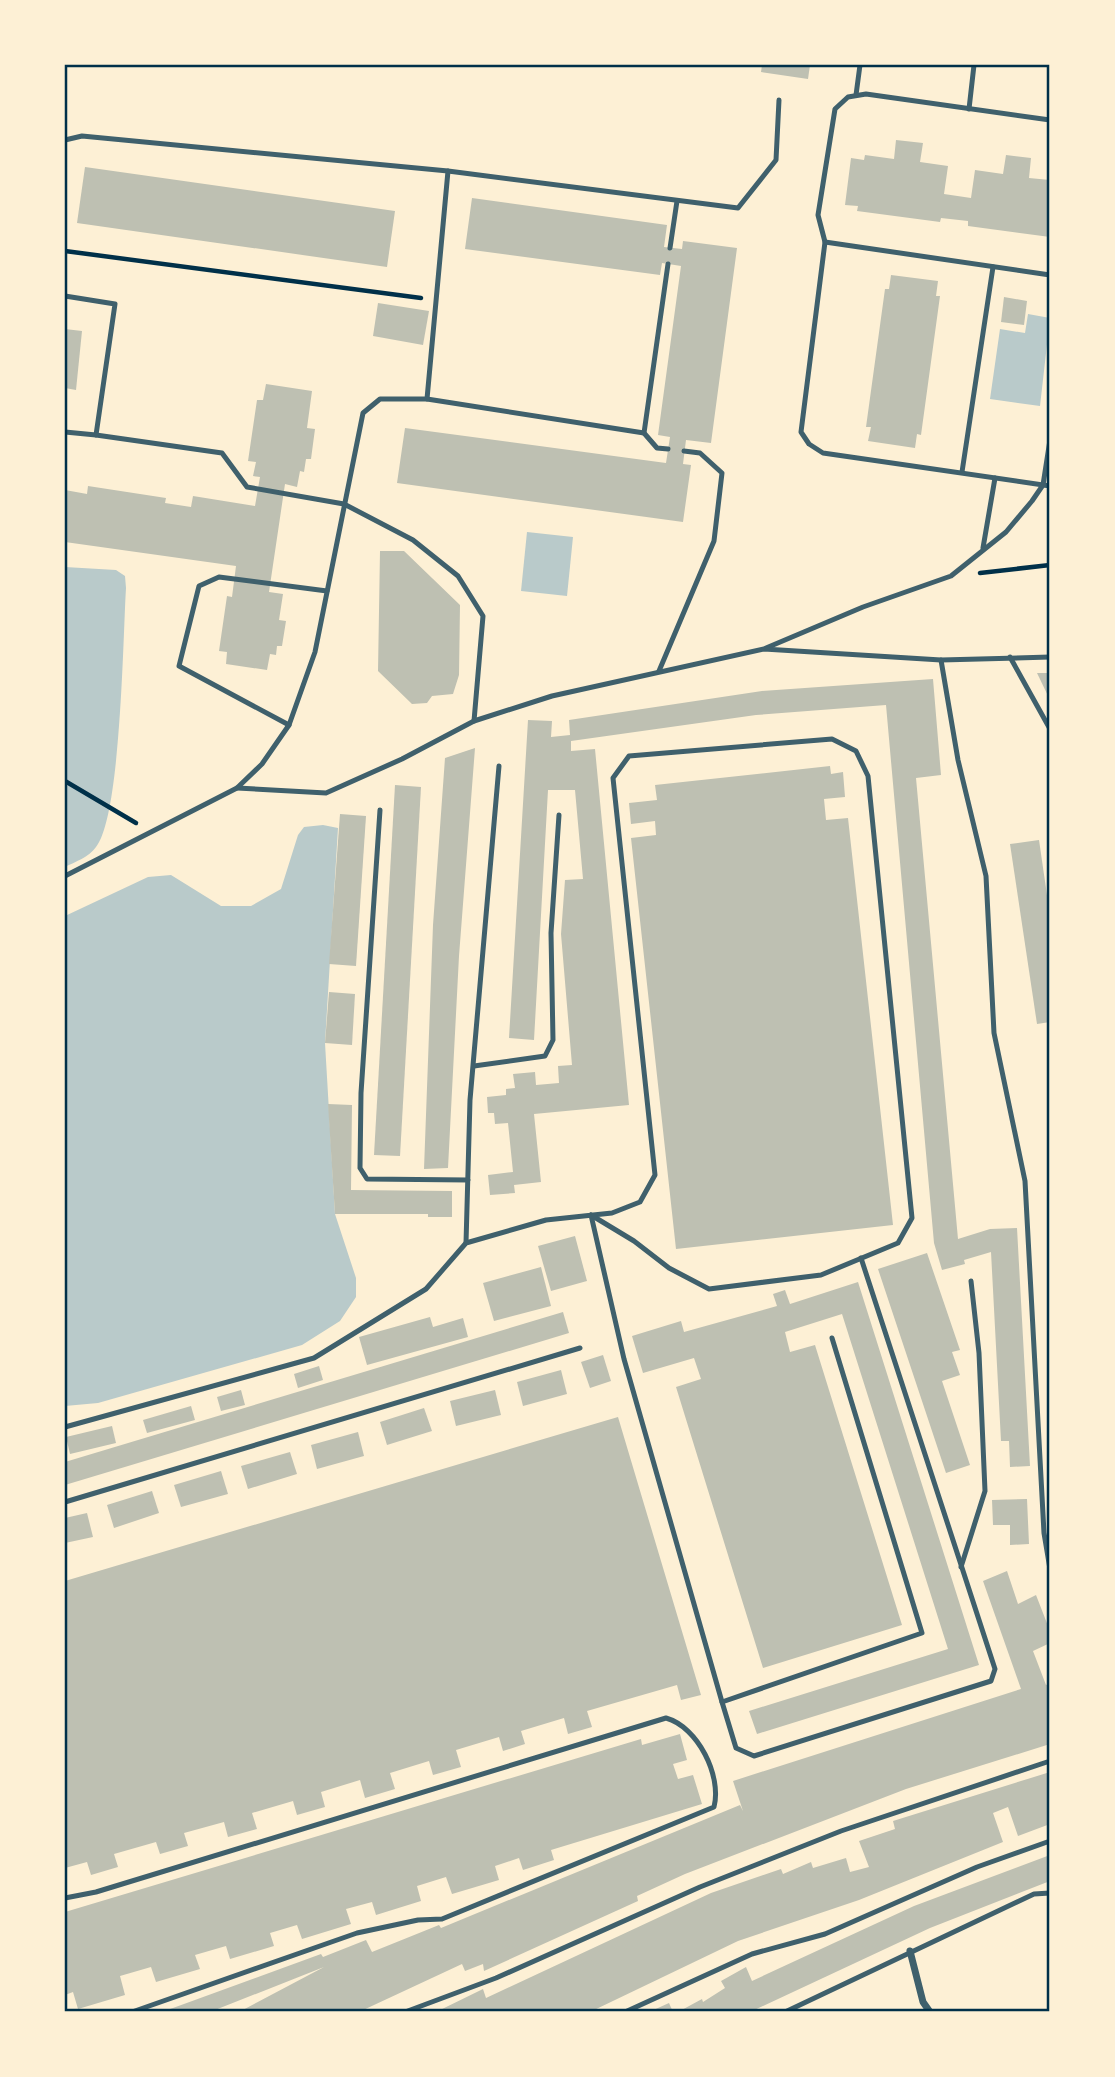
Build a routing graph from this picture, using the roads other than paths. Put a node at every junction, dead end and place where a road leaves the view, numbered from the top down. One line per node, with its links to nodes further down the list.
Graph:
1 (860, 65): 3 (lane)
2 (974, 65): 5 (lane)
3 (856, 95): 5 (lane); 10 (lane)
4 (779, 100): 9 (lane)
5 (969, 108): 6 (lane)
6 (1050, 120)
7 (65, 140): 8 (lane)
8 (448, 171): 9 (lane); 16 (lane)
9 (677, 201): 11 (lane)
10 (825, 242): 13 (lane); 23 (lane)
11 (670, 247)
12 (668, 264): 18 (lane)
13 (993, 267): 14 (lane); 23 (lane)
14 (1050, 275)
15 (65, 296): 19 (lane)
16 (427, 399): 18 (lane); 26 (lane)
17 (65, 432): 19 (lane)
18 (644, 433): 21 (lane)
19 (96, 435): 26 (lane)
20 (1050, 440): 25 (lane)
21 (668, 449)
22 (684, 451): 33 (lane)
23 (962, 472): 24 (lane)
24 (995, 478): 25 (lane); 27 (lane)
25 (1047, 486): 27 (lane)
26 (344, 504): 28 (lane); 34 (lane)
27 (983, 548): 29 (lane)
28 (327, 591): 35 (lane); 35 (lane)
29 (764, 649): 32 (lane); 33 (lane)
30 (1010, 657): 31 (lane); 32 (lane); 36 (lane)
31 (1050, 657)
32 (941, 660): 53 (lane)
33 (659, 671): 34 (lane)
34 (474, 721): 38 (lane)
35 (289, 725): 38 (lane)
36 (1050, 729)
37 (499, 766): 42 (lane)
38 (237, 788): 41 (lane)
39 (380, 810): 43 (lane)
40 (559, 815): 42 (lane)
41 (65, 876)
42 (474, 1066): 43 (lane)
43 (468, 1180): 45 (lane)
44 (591, 1215): 45 (lane); 46 (lane); 46 (lane); 54 (lane)
45 (466, 1243): 50 (lane)
46 (861, 1258): 52 (lane)
47 (971, 1281): 52 (lane)
48 (832, 1338): 54 (lane)
49 (580, 1348): 51 (lane)
50 (65, 1427)
51 (65, 1502)
52 (961, 1567): 54 (lane)
53 (1050, 1569)
54 (722, 1702)
55 (1050, 1761): 61 (lane)
56 (1050, 1840): 62 (lane)
57 (1050, 1893): 59 (lane)
58 (65, 1898): 60 (lane)
59 (910, 1951): 63 (lane); 64 (street)
60 (132, 2012)
61 (405, 2012)
62 (625, 2012)
63 (785, 2012)
64 (930, 2012)

